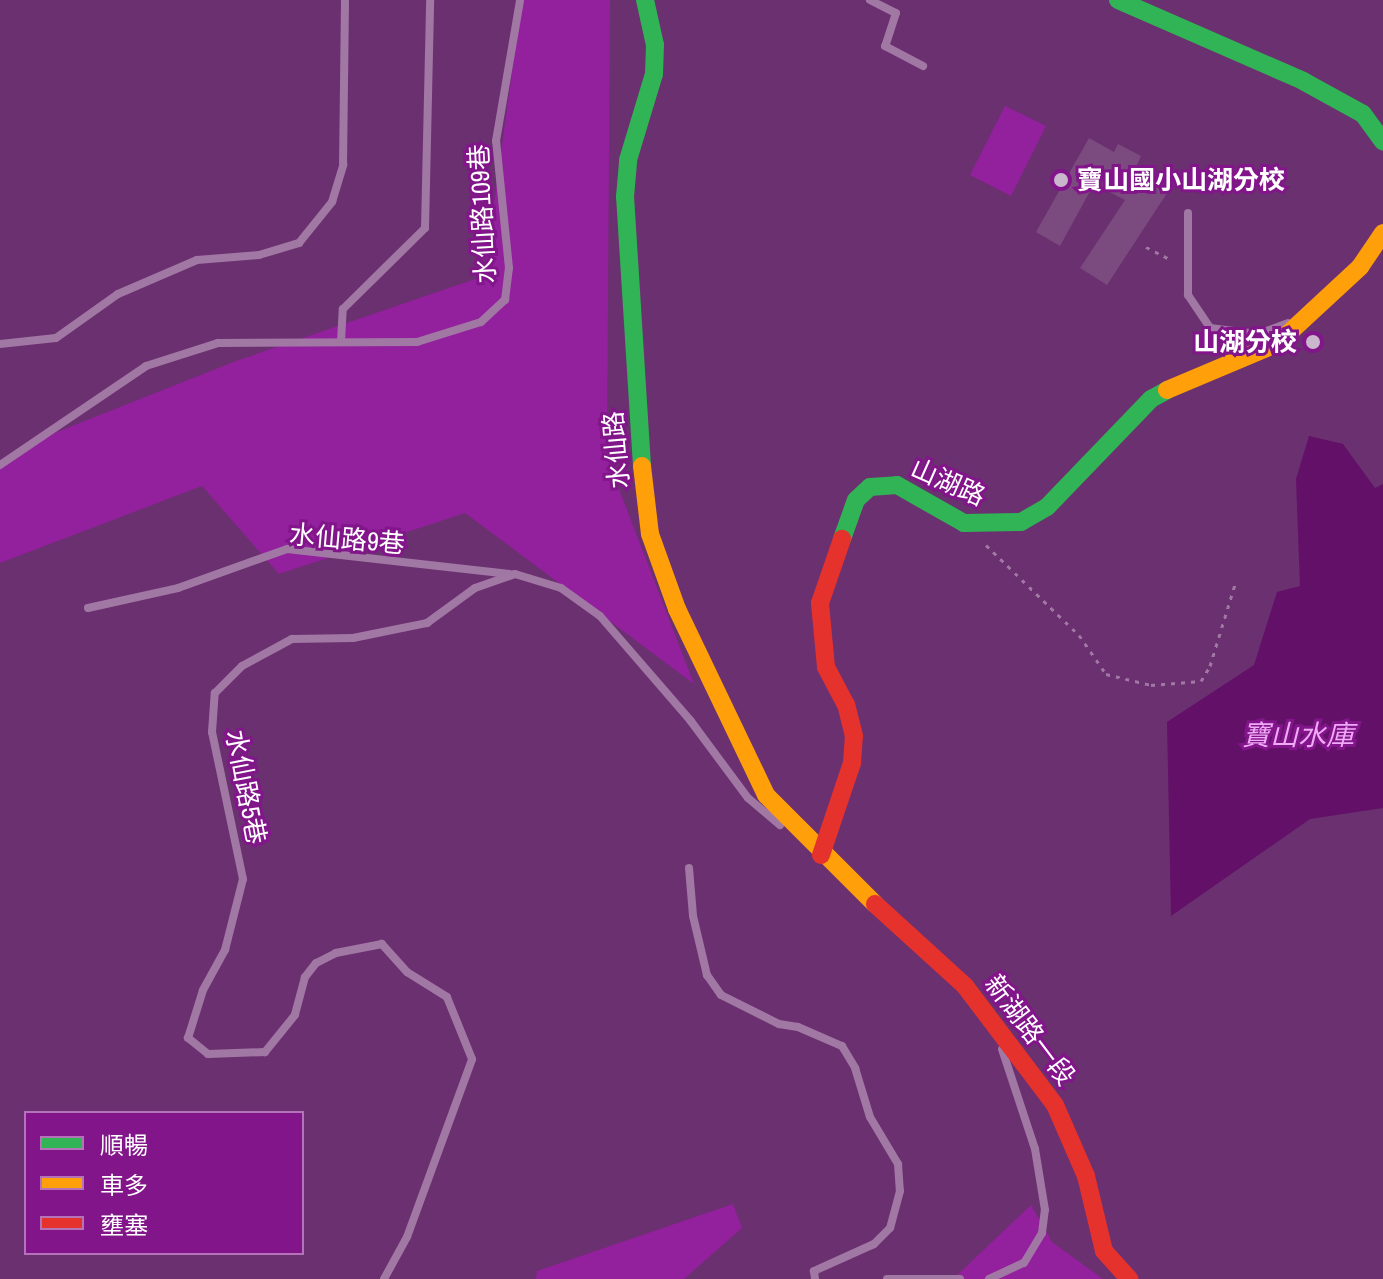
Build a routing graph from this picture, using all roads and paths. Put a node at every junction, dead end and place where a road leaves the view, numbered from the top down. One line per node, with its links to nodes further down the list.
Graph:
1 (345, 0): 15 (lane)
2 (430, 0): 14 (lane, 水仙路109巷)
3 (520, 0): 14 (lane, 水仙路109巷)
4 (645, 0): 21 (street, 水仙路)
5 (870, 0): 7 (lane)
6 (1118, 0): 8 (street)
7 (923, 66)
8 (1383, 142)
9 (1188, 213): 12 (lane)
10 (1383, 233): 13 (street, 山湖路)
11 (1146, 247): 12 (path)
12 (1188, 268): 13 (lane)
13 (1315, 313): 17 (street, 山湖路)
14 (341, 342): 16 (lane, 水仙路109巷)
15 (0, 344)
16 (0, 465)
17 (964, 523): 19 (path); 21 (street, 山湖路)
18 (515, 574): 20 (lane, 水仙路9巷); 21 (lane); 24 (lane, 水仙路5巷)
19 (1236, 581)
20 (88, 608)
21 (821, 855): 23 (street, 新湖路一段)
22 (689, 868): 25 (lane)
23 (993, 1017): 28 (lane); 29 (street, 新湖路一段)
24 (384, 1279)
25 (815, 1279)
26 (887, 1279): 27 (lane)
27 (960, 1279)
28 (989, 1279)
29 (1129, 1279)

